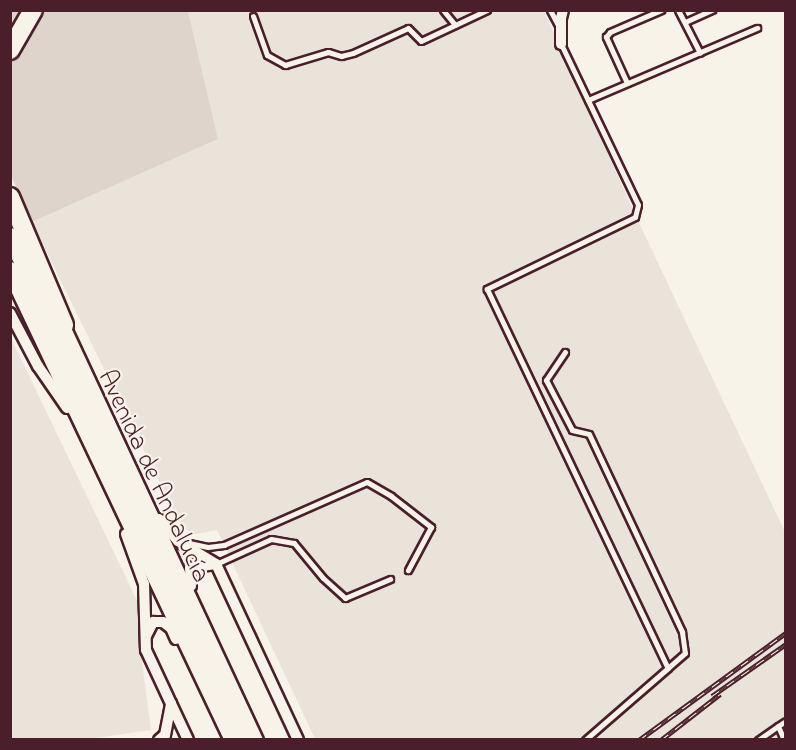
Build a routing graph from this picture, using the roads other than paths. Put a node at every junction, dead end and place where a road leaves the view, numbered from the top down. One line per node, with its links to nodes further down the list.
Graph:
1 (33, 10): 15 (highway)
2 (443, 10): 11 (lane)
3 (487, 10): 11 (lane)
4 (550, 10): 13 (lane)
5 (563, 10): 13 (street)
6 (661, 10): 17 (lane)
7 (678, 10): 10 (lane)
8 (712, 10): 10 (lane)
9 (253, 16): 11 (lane)
10 (685, 22): 16 (lane)
11 (455, 25)
12 (758, 28): 16 (lane)
13 (561, 31): 14 (street)
14 (561, 44): 18 (lane)
15 (10, 50)
16 (700, 53): 17 (lane)
17 (627, 84): 18 (lane)
18 (588, 100): 37 (lane)
19 (10, 197): 24 (highway)
20 (10, 214): 24 (street)
21 (10, 236): 46 (main road, Avenida de Andalucía)
22 (10, 270): 27 (main road, Avenida de Andalucía)
23 (10, 313): 26 (street)
24 (64, 325): 29 (street)
25 (565, 352): 37 (lane)
26 (63, 399): 27 (street); 30 (street)
27 (86, 432): 28 (main road, Avenida de Andalucía)
28 (119, 504): 30 (street); 45 (main road, Avenida de Andalucía)
29 (149, 507): 31 (street); 35 (street)
30 (130, 540): 36 (street)
31 (178, 541): 32 (street); 33 (lane)
32 (216, 564): 34 (lane); 35 (street); 48 (street)
33 (408, 570)
34 (390, 579)
35 (207, 628): 47 (street)
36 (144, 639): 38 (street); 44 (street)
37 (668, 668): 49 (lane)
38 (171, 704): 41 (street); 42 (street); 43 (street)
39 (786, 721): 40 (lane)
40 (778, 726): 50 (lane); 51 (lane)
41 (159, 740)
42 (180, 740)
43 (188, 740)
44 (229, 740)
45 (234, 740)
46 (249, 740)
47 (258, 740)
48 (298, 740)
49 (585, 740)
50 (758, 740)
51 (784, 740)

